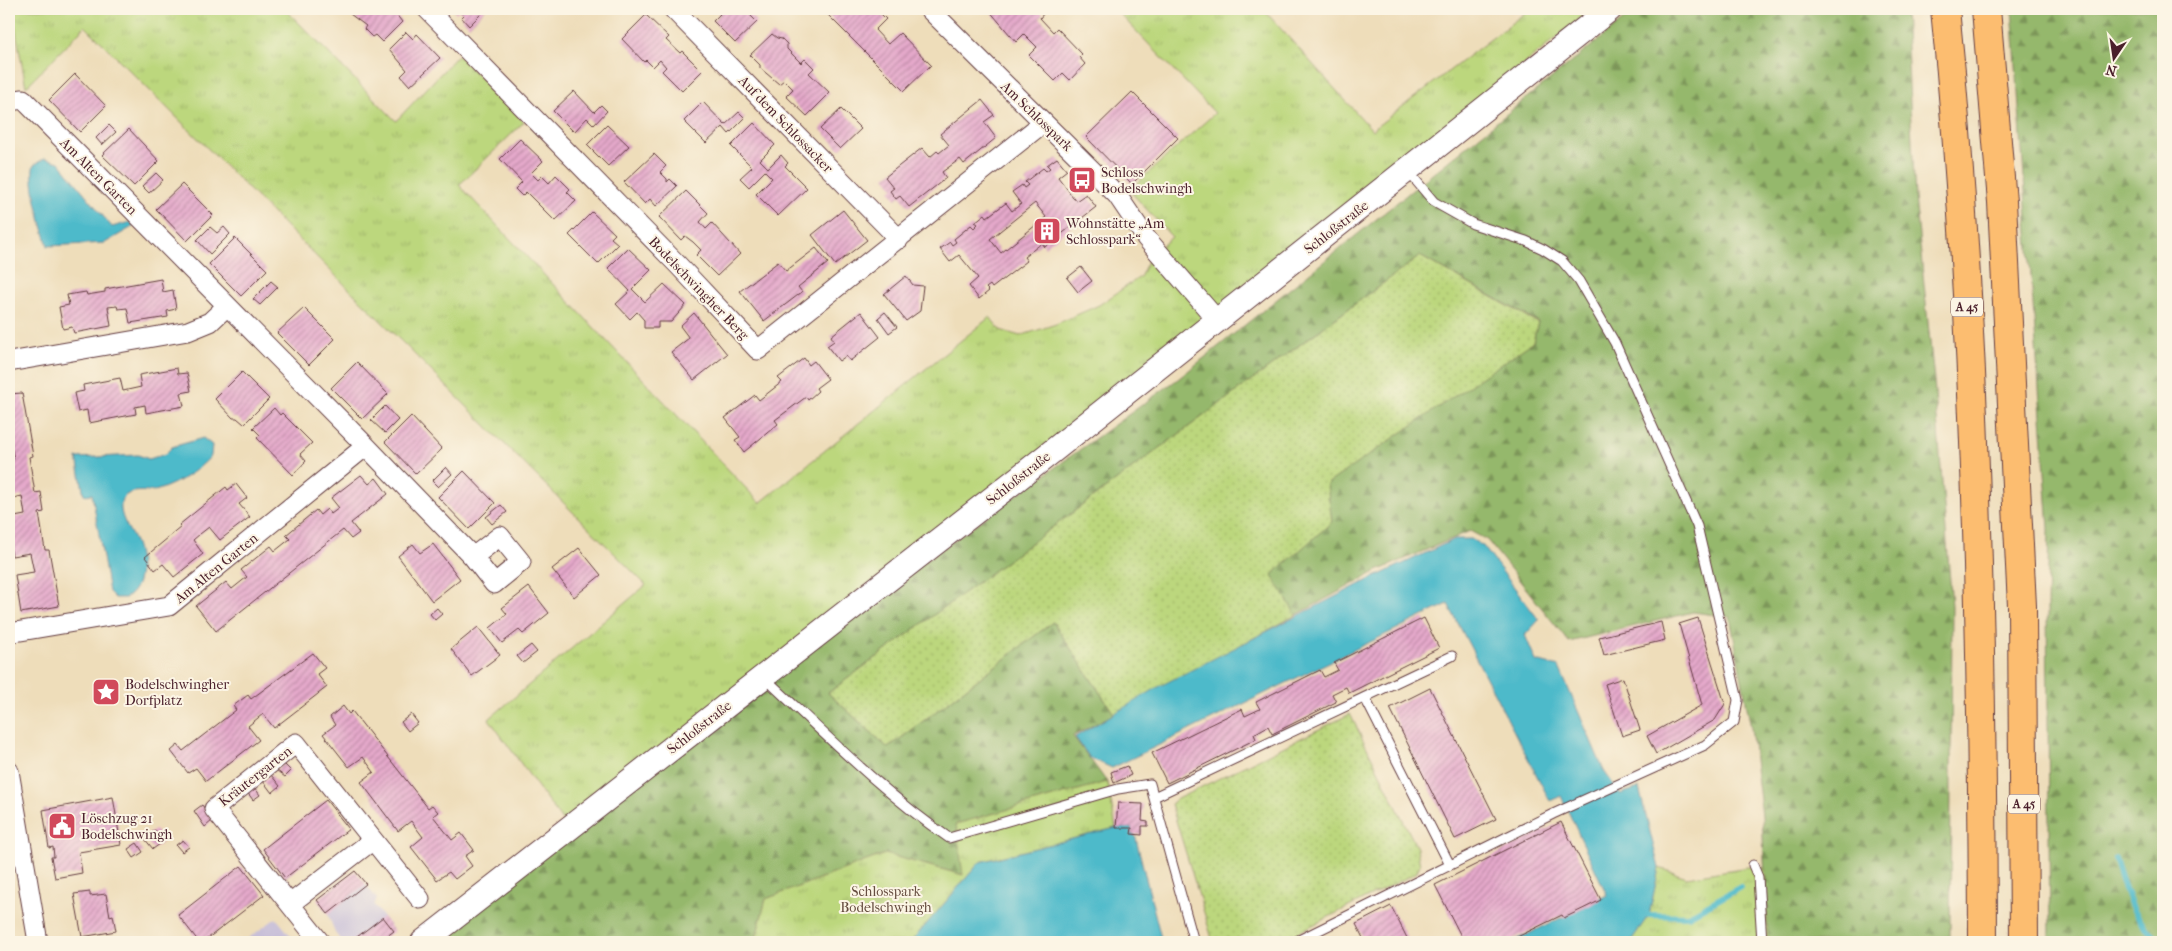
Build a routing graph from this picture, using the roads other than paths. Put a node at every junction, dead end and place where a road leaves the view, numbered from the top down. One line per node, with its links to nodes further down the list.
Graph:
1 (427, 9): 10 (street, Bodelschwingher Berg)
2 (673, 9): 10 (street, Auf dem Schlossacker)
3 (929, 9): 8 (street, Am Schlosspark)
4 (1610, 9): 9 (street, Schloßstraße)
5 (1945, 9): 33 (highway, A 45)
6 (1986, 9): 34 (highway, A 45)
7 (9, 101): 11 (street, Am Alten Garten)
8 (1043, 124): 10 (street, Bodelschwingher Berg); 12 (street, Am Schlosspark)
9 (1407, 170): 12 (street, Schloßstraße); 23 (lane)
10 (898, 239)
11 (227, 306): 13 (street); 14 (street, Am Alten Garten)
12 (1217, 320): 18 (street, Schloßstraße)
13 (9, 362)
14 (366, 446): 15 (street, Am Alten Garten); 16 (street, Am Alten Garten)
15 (473, 557)
16 (9, 633)
17 (1452, 656): 19 (lane)
18 (764, 677): 21 (lane); 29 (street, Schloßstraße)
19 (1365, 698): 21 (lane); 23 (lane)
20 (9, 771): 27 (street)
21 (1154, 797): 30 (lane)
22 (373, 840): 25 (street, Kräutergarten); 26 (street); 26 (street, Kräutergarten)
23 (1450, 865): 31 (lane)
24 (1753, 865): 32 (lane)
25 (420, 899)
26 (290, 904): 28 (street, Kräutergarten)
27 (38, 942)
28 (320, 942)
29 (423, 942)
30 (1194, 942)
31 (1296, 942)
32 (1762, 942)
33 (1983, 942)
34 (2024, 942)

